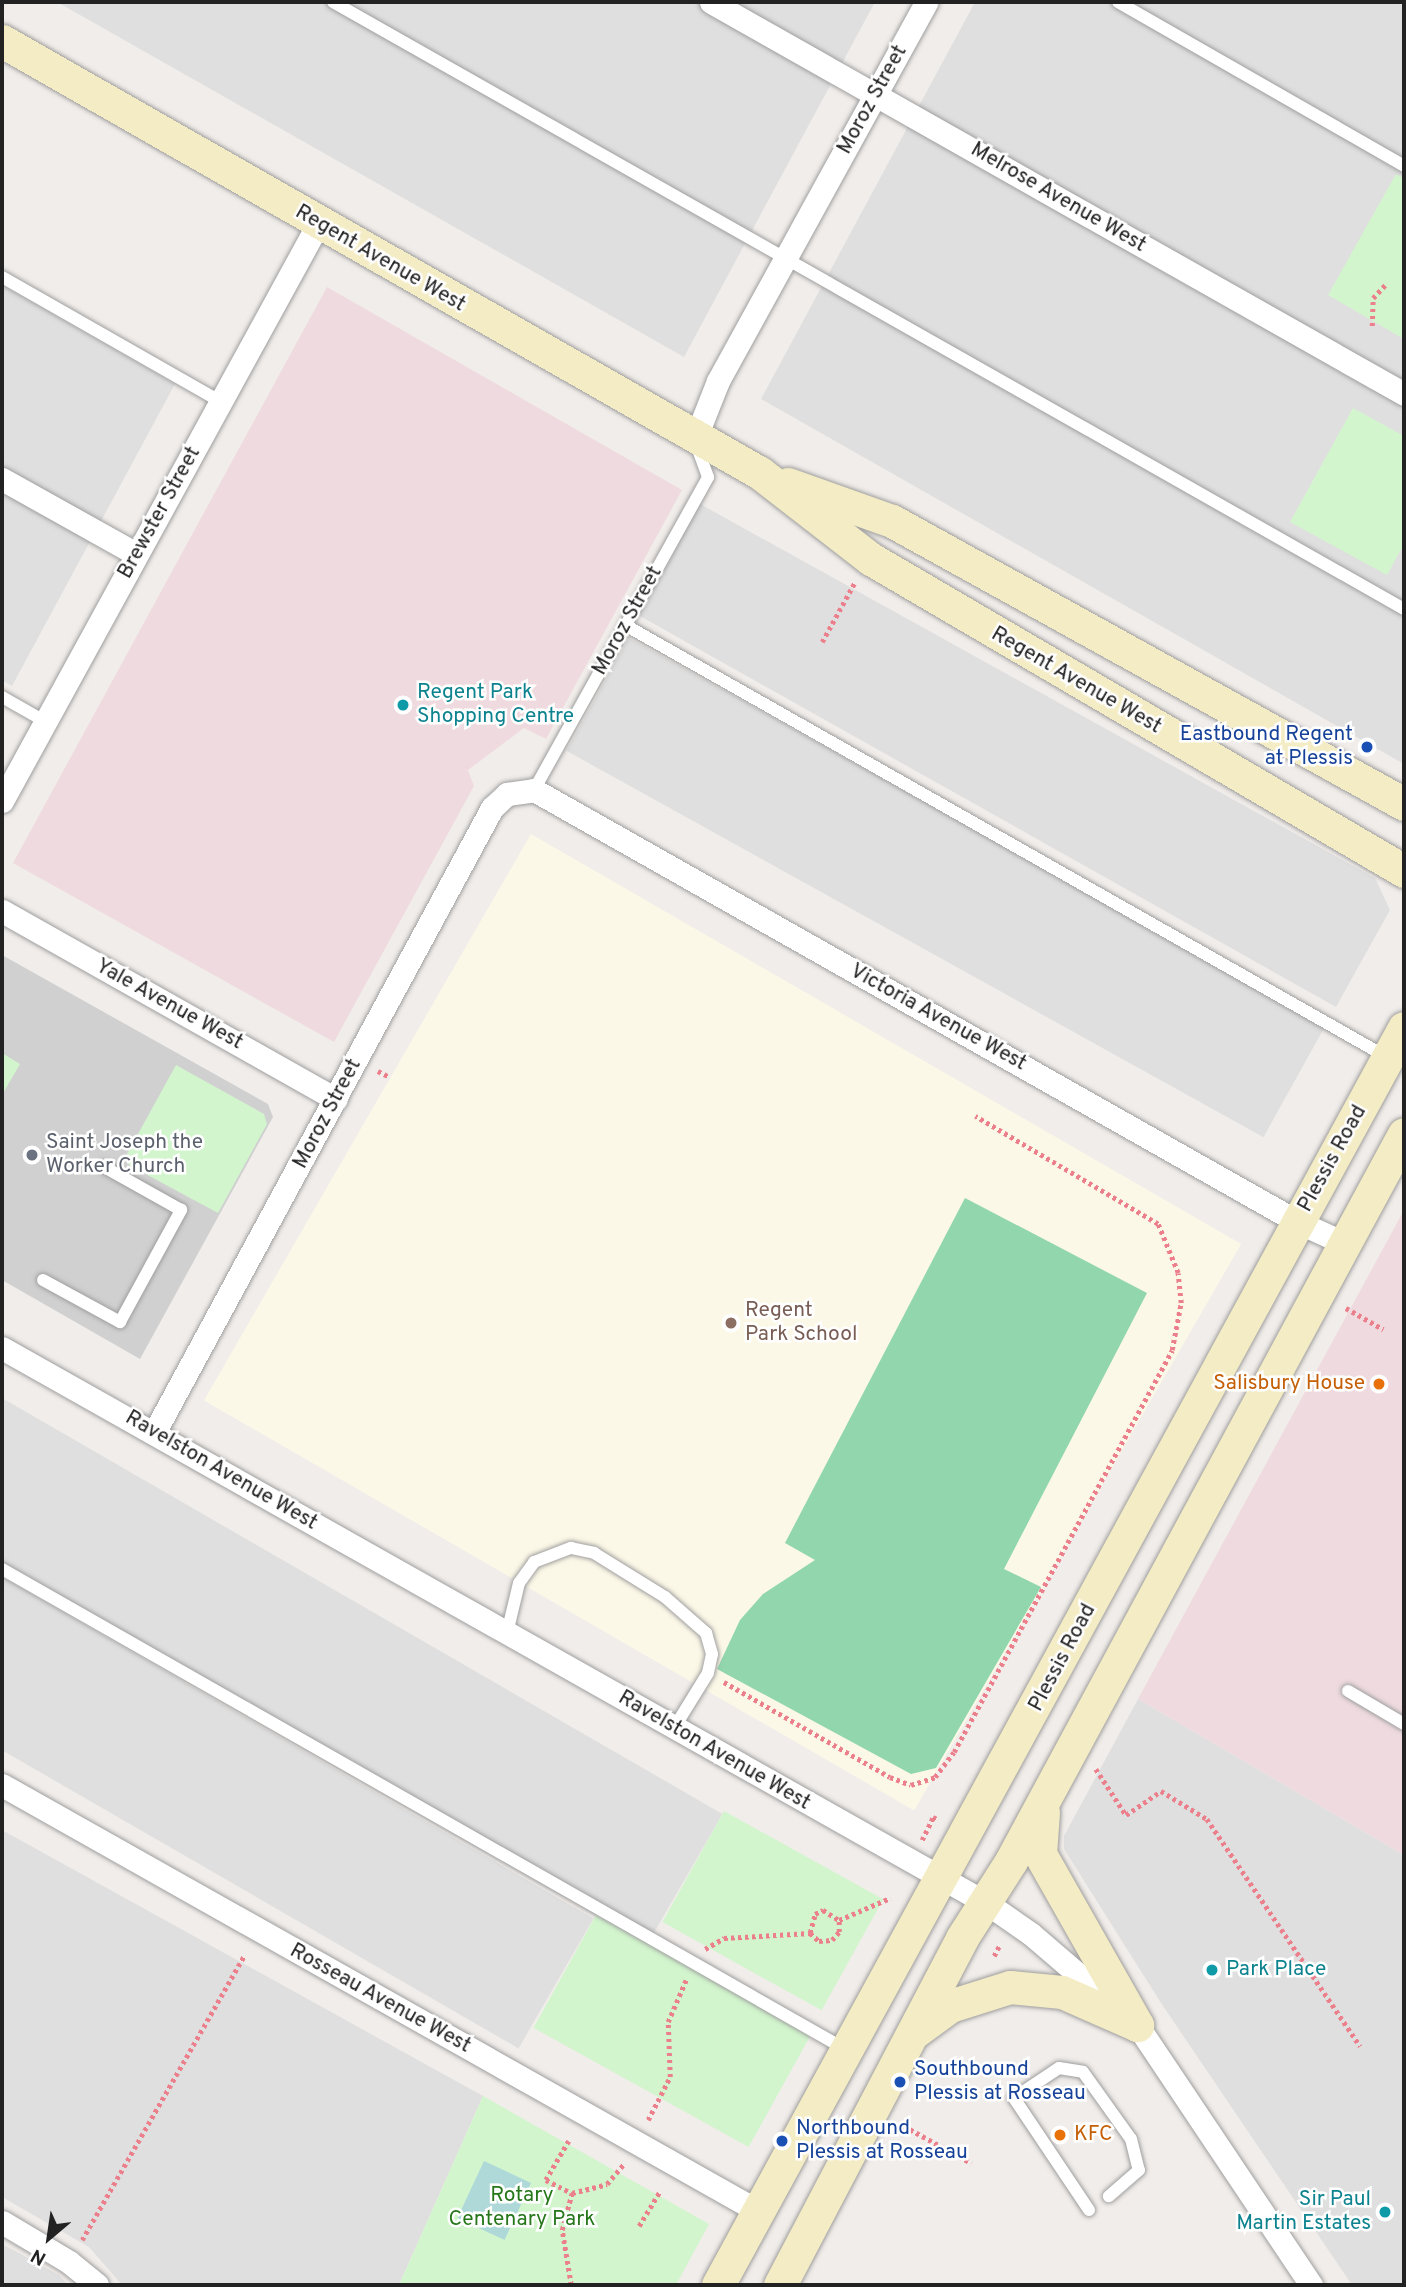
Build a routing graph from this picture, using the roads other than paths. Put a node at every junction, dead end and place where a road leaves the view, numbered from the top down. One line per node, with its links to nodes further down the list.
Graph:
1 (333, 2): 9 (lane)
2 (711, 2): 6 (street, Melrose Avenue West)
3 (926, 2): 6 (street, Moroz Street)
4 (1118, 2): 7 (lane)
5 (2, 41): 8 (main road, Regent Avenue West)
6 (877, 95): 9 (street, Moroz Street); 11 (street, Melrose Avenue West)
7 (1404, 166)
8 (318, 224): 12 (street, Brewster Street); 13 (main road, Regent Avenue West)
9 (786, 258): 13 (street, Moroz Street); 17 (lane)
10 (2, 277): 12 (lane)
11 (1404, 394)
12 (221, 402): 16 (street, Brewster Street)
13 (695, 439): 14 (main road, Regent Avenue West); 18 (lane, Moroz Street)
14 (760, 473): 23 (main road, Regent Avenue West); 24 (main road, Regent Avenue West)
15 (2, 479): 16 (street)
16 (136, 554): 20 (street, Brewster Street)
17 (1404, 609)
18 (625, 625): 21 (lane, Moroz Street); 27 (lane)
19 (2, 696): 20 (lane)
20 (46, 722): 22 (street, Brewster Street)
21 (534, 790): 28 (street, Moroz Street); 31 (street, Victoria Avenue West)
22 (2, 801)
23 (1404, 804)
24 (1404, 872)
25 (2, 911): 28 (street, Yale Avenue West)
26 (1404, 1028): 27 (main road, Plessis Road)
27 (1389, 1058): 31 (main road, Plessis Road)
28 (336, 1099): 35 (street, Moroz Street)
29 (1404, 1134): 32 (main road)
30 (104, 1167): 33 (lane)
31 (1298, 1222): 32 (street, Victoria Avenue West); 43 (main road, Plessis Road)
32 (1344, 1243): 42 (main road)
33 (43, 1280)
34 (2, 1348): 35 (street, Ravelston Avenue West)
35 (155, 1433): 37 (street, Ravelston Avenue West)
36 (2, 1569): 47 (lane)
37 (507, 1633): 40 (street, Ravelston Avenue West); 40 (lane)
38 (1348, 1691): 39 (lane)
39 (1404, 1724)
40 (674, 1728): 43 (street, Ravelston Avenue West)
41 (2, 1785): 50 (street, Rosseau Avenue West)
42 (1046, 1798): 44 (main road); 45 (main road)
43 (942, 1880): 44 (street, Ravelston Avenue West); 47 (main road, Plessis Road)
44 (988, 1904): 45 (street, Ravelston Avenue West); 46 (main road)
45 (1137, 2025): 46 (main road); 55 (street, Ravelston Avenue West)
46 (909, 2036): 54 (main road)
47 (845, 2049): 50 (main road, Plessis Road)
48 (1109, 2196): 49 (lane)
49 (1089, 2210)
50 (758, 2211): 53 (main road, Plessis Road)
51 (2, 2222): 52 (street)
52 (97, 2285)
53 (718, 2285)
54 (780, 2285)
55 (1311, 2285)

